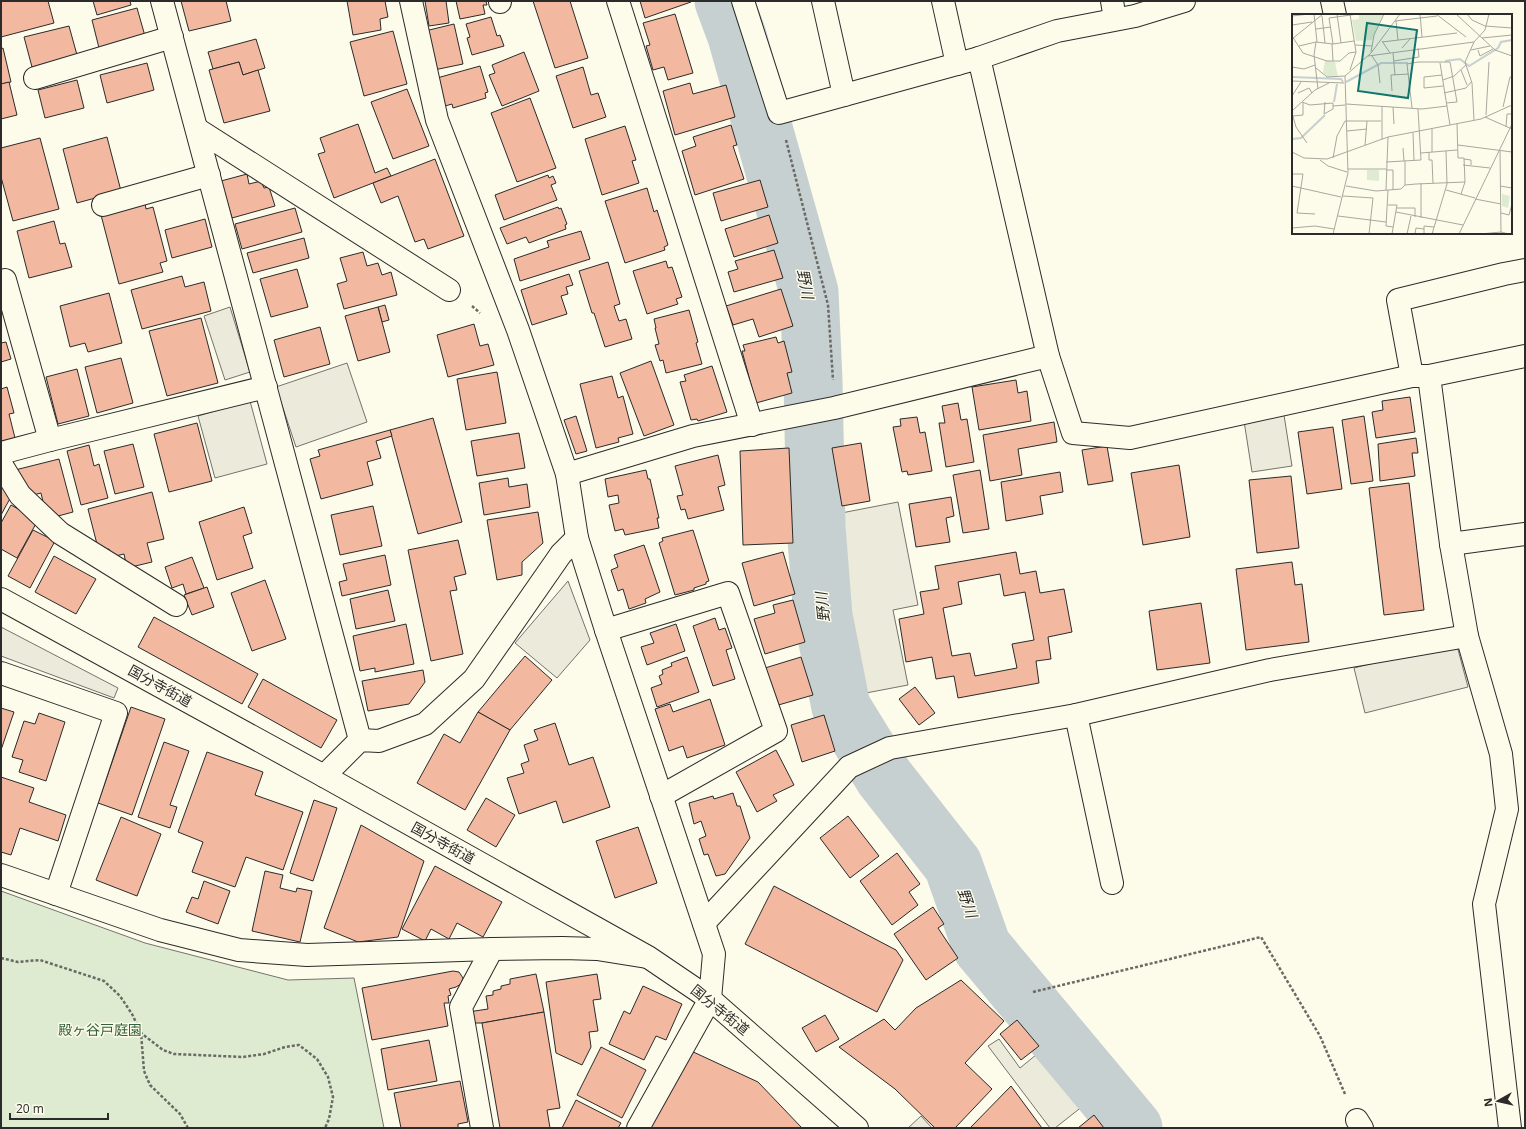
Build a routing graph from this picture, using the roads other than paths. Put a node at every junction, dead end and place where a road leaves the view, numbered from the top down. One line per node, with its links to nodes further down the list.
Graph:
1 (162, 1): 11 (street)
2 (411, 1): 30 (street)
3 (618, 1): 26 (street)
4 (743, 1): 15 (street)
5 (823, 1): 15 (street)
6 (943, 1): 13 (street)
7 (1184, 1): 9 (street)
8 (1332, 1): 10 (street)
9 (1114, 10): 12 (street)
10 (1335, 14)
11 (172, 37): 14 (street); 16 (street)
12 (979, 58): 13 (street); 22 (street)
13 (957, 64): 15 (street)
14 (35, 78)
15 (844, 95)
16 (197, 129): 17 (street); 21 (street)
17 (209, 175): 18 (street); 25 (street)
18 (102, 205)
19 (1525, 270): 24 (street)
20 (5, 280): 27 (street)
21 (449, 290)
22 (1048, 356): 24 (street); 26 (street)
23 (1525, 356): 24 (street)
24 (1421, 376): 33 (street)
25 (266, 387): 27 (street); 40 (street)
26 (752, 425): 30 (street)
27 (50, 440): 28 (street)
28 (1, 453)
29 (1, 464): 35 (street)
30 (567, 474): 32 (street)
31 (1525, 534): 33 (street)
32 (577, 538): 36 (street); 40 (street)
33 (1451, 544): 37 (street)
34 (1, 599): 41 (street, 国分寺街道)
35 (176, 605)
36 (606, 630): 42 (street); 42 (street)
37 (1467, 636): 39 (street); 53 (street)
38 (1, 673): 45 (street)
39 (1076, 715): 44 (street); 46 (street)
40 (360, 740): 41 (street)
41 (324, 776): 48 (street, 国分寺街道)
42 (661, 796): 46 (street)
43 (1, 875): 45 (street)
44 (1112, 882)
45 (56, 894): 47 (street)
46 (704, 923): 49 (street)
47 (492, 949): 48 (street); 50 (street)
48 (648, 958): 49 (street, 国分寺街道)
49 (710, 998): 51 (street); 52 (street, 国分寺街道)
50 (482, 1128)
51 (638, 1128)
52 (857, 1128)
53 (1510, 1128)

